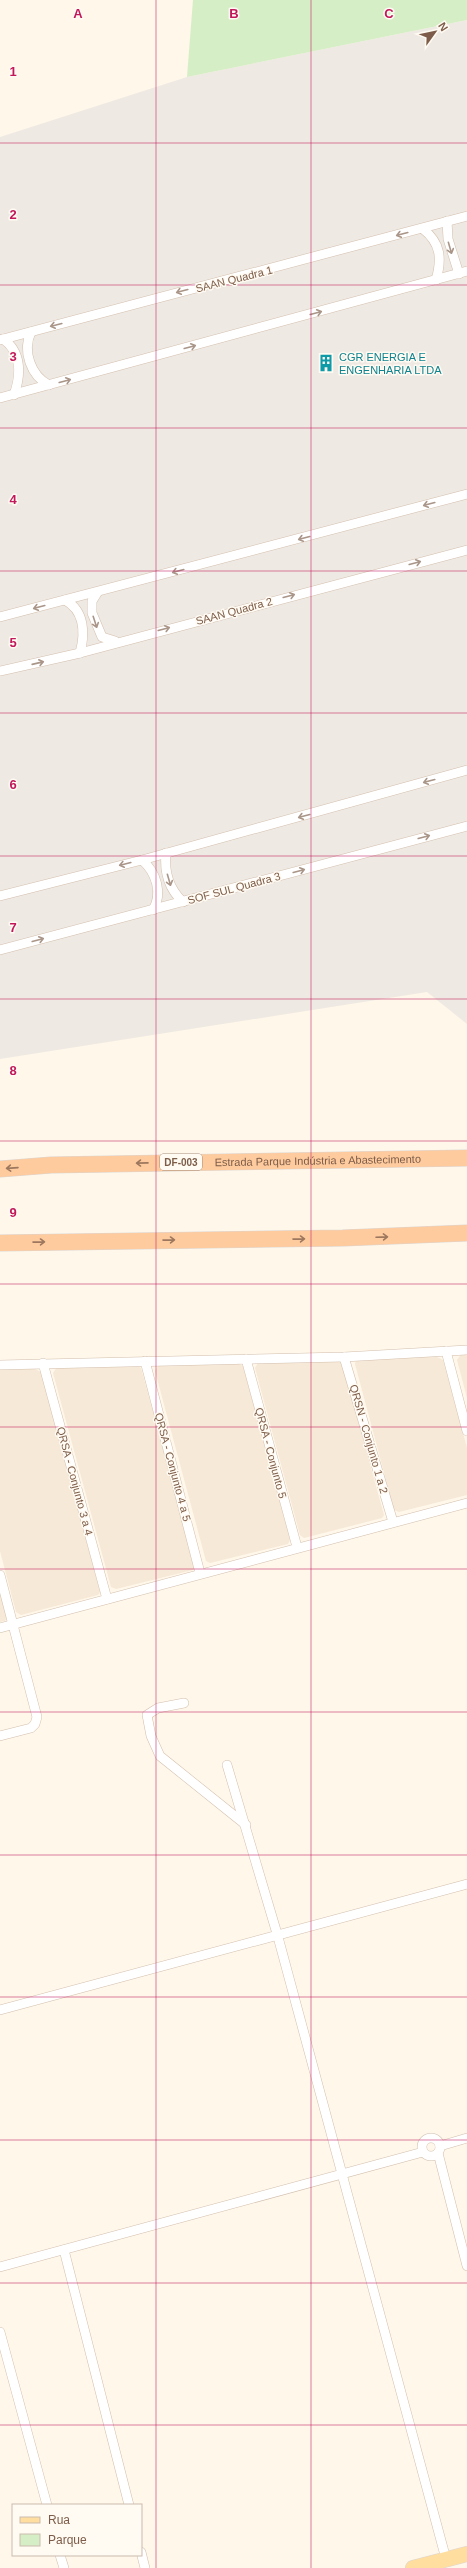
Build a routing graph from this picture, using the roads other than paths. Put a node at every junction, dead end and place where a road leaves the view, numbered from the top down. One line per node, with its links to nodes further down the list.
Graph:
1 (467, 216): 2 (street, SAAN Quadra 1)
2 (448, 221): 3 (street, SAAN Quadra 1); 4 (street, one-way to 4)
3 (423, 229): 5 (street); 6 (street, SAAN Quadra 1, one-way to 6)
4 (463, 273): 5 (street)
5 (436, 280): 8 (street, one-way to 5)
6 (31, 332): 7 (street, SAAN Quadra 1); 8 (street)
7 (2, 340): 9 (street)
8 (49, 385): 9 (street)
9 (14, 395): 10 (street)
10 (0, 398)
11 (467, 494): 13 (street, one-way to 13)
12 (467, 550): 16 (street, SAAN Quadra 2, one-way to 12)
13 (97, 592): 14 (street); 16 (street, one-way to 16)
14 (65, 600): 15 (street, one-way to 15); 17 (street)
15 (0, 618)
16 (116, 642): 17 (street, SAAN Quadra 2)
17 (80, 653): 18 (street, SAAN Quadra 2, one-way to 17)
18 (0, 672)
19 (467, 770): 21 (street, one-way to 21)
20 (467, 826): 24 (street, SOF SUL Quadra 3, one-way to 20)
21 (166, 853): 22 (street); 24 (street, one-way to 24)
22 (142, 860): 23 (street, one-way to 23); 25 (street)
23 (0, 896)
24 (183, 902): 25 (street, SOF SUL Quadra 3)
25 (153, 910): 26 (street, SOF SUL Quadra 3, one-way to 25)
26 (0, 950)
27 (467, 1158): 28 (highway, Estrada Parque Indústria e Abastecimento / DF-003, one-way to 28)
28 (0, 1169)
29 (467, 1233): 30 (highway, one-way to 29)
30 (0, 1243)
31 (467, 1350): 32 (street)
32 (446, 1351): 33 (street); 38 (street)
33 (344, 1357): 34 (street); 40 (street, QRSN - Conjunto 1 a 2)
34 (246, 1359): 35 (street); 41 (street, QRSA - Conjunto 5)
35 (146, 1361): 36 (street); 42 (street, QRSA - Conjunto 4 a 5)
36 (43, 1363): 37 (street); 44 (street, QRSA - Conjunto 3 a 4)
37 (0, 1365)
38 (467, 1431)
39 (467, 1503): 40 (street)
40 (393, 1522): 41 (street)
41 (297, 1546): 42 (street)
42 (200, 1573): 44 (street)
43 (0, 1575): 45 (street)
44 (107, 1599): 45 (street)
45 (13, 1624): 46 (street); 48 (street)
46 (0, 1628)
47 (184, 1703): 50 (street)
48 (0, 1736)
49 (227, 1765): 50 (street)
50 (246, 1825): 52 (street)
51 (467, 1884): 52 (street)
52 (278, 1937): 53 (street); 57 (street)
53 (0, 2010)
54 (467, 2138): 55 (street)
55 (439, 2150): 56 (street); 56 (street); 59 (street)
56 (423, 2152): 57 (street)
57 (341, 2175): 58 (street); 67 (street)
58 (64, 2250): 60 (street); 63 (street)
59 (467, 2266)
60 (0, 2267)
61 (0, 2332): 62 (street)
62 (47, 2504)
63 (129, 2504)
64 (467, 2554): 67 (main road)
65 (60, 2556): 68 (street)
66 (142, 2556): 69 (street)
67 (446, 2559): 70 (main road)
68 (64, 2568)
69 (145, 2568)
70 (413, 2568)

